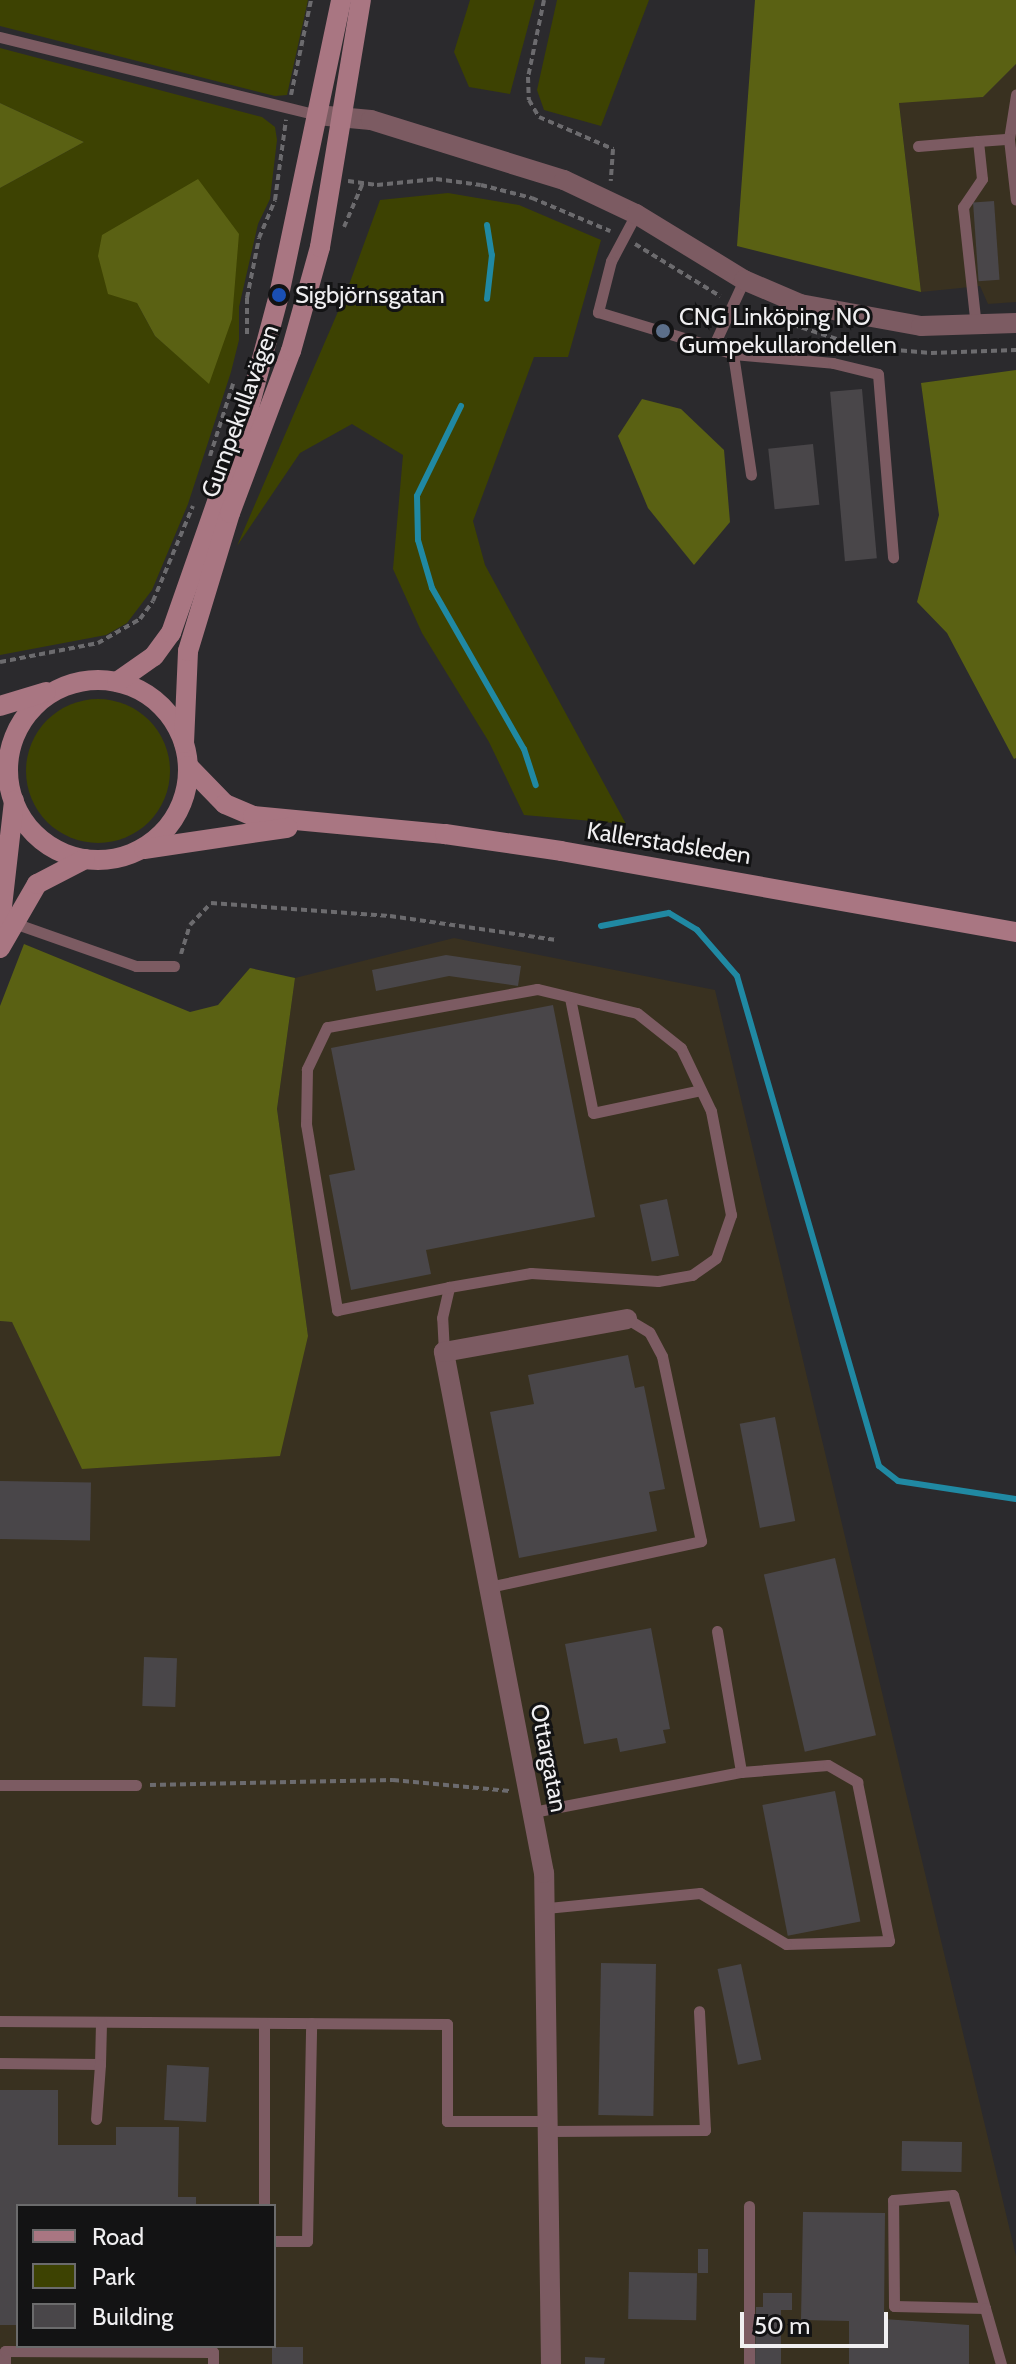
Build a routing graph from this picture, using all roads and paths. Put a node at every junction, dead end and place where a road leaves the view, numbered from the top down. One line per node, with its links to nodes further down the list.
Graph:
1 (311, 0): 7 (path)
2 (341, 0): 8 (street, Gumpekullavägen)
3 (361, 0): 9 (street, Gumpekullavägen)
4 (544, 0): 17 (path)
5 (0, 37): 7 (lane)
6 (1016, 95): 10 (lane)
7 (288, 109): 8 (lane); 13 (path)
8 (317, 115): 9 (street); 14 (street, Gumpekullavägen)
9 (344, 120): 15 (street, Gumpekullavägen); 17 (street)
10 (1009, 139): 11 (lane); 18 (lane)
11 (978, 141): 12 (lane); 25 (lane)
12 (918, 146)
13 (279, 167): 14 (path); 26 (path)
14 (305, 172): 36 (street, Gumpekullavägen)
15 (334, 179): 16 (path); 39 (street, Gumpekullavägen)
16 (363, 184): 20 (path); 21 (path)
17 (608, 199): 19 (street)
18 (1016, 200)
19 (636, 214): 21 (lane); 22 (street)
20 (341, 237)
21 (623, 237): 23 (path); 27 (lane)
22 (744, 280): 23 (lane); 25 (street)
23 (732, 304): 27 (lane); 28 (path)
24 (1016, 323): 25 (street)
25 (976, 326)
26 (246, 344)
27 (713, 347): 29 (lane)
28 (1016, 350)
29 (733, 354): 32 (lane); 34 (lane)
30 (237, 370): 31 (path)
31 (207, 464)
32 (751, 475)
33 (198, 493): 35 (path)
34 (893, 557)
35 (0, 662)
36 (117, 682): 37 (street); 39 (street)
37 (61, 688): 38 (street); 40 (street)
38 (0, 706)
39 (184, 743): 41 (street)
40 (4, 764): 42 (street)
41 (188, 766): 43 (street, Kallerstadsleden); 44 (street)
42 (14, 801): 45 (street); 46 (street)
43 (311, 824): 44 (street, Kallerstadsleden); 47 (street, Kallerstadsleden)
44 (140, 849): 45 (street)
45 (85, 859): 46 (street)
46 (7, 924): 49 (street); 50 (lane)
47 (1016, 932)
48 (556, 940): 50 (path)
49 (0, 948)
50 (174, 966)
51 (570, 998): 52 (lane); 52 (lane); 53 (lane)
52 (701, 1090): 53 (lane)
53 (449, 1287): 55 (lane)
54 (627, 1319): 55 (street); 56 (lane)
55 (444, 1352): 56 (street, Ottargatan)
56 (489, 1587): 61 (street, Ottargatan)
57 (717, 1631): 58 (lane)
58 (741, 1772): 61 (lane); 62 (lane)
59 (0, 1785): 60 (lane)
60 (136, 1785): 61 (path)
61 (531, 1802): 62 (street, Ottargatan)
62 (546, 1908): 71 (street, Ottargatan)
63 (699, 2011): 71 (lane)
64 (0, 2021): 65 (lane)
65 (101, 2022): 66 (lane); 69 (lane)
66 (264, 2023): 67 (lane); 72 (lane)
67 (311, 2023): 71 (lane); 74 (lane)
68 (0, 2063): 69 (lane)
69 (100, 2064): 70 (lane)
70 (96, 2119)
71 (548, 2126): 79 (street, Ottargatan)
72 (264, 2204)
73 (749, 2206): 80 (lane)
74 (276, 2241)
75 (985, 2308): 75 (lane); 81 (lane)
76 (44, 2349): 77 (lane); 78 (lane)
77 (214, 2352)
78 (3, 2355)
79 (551, 2364)
80 (749, 2364)
81 (1001, 2364)

